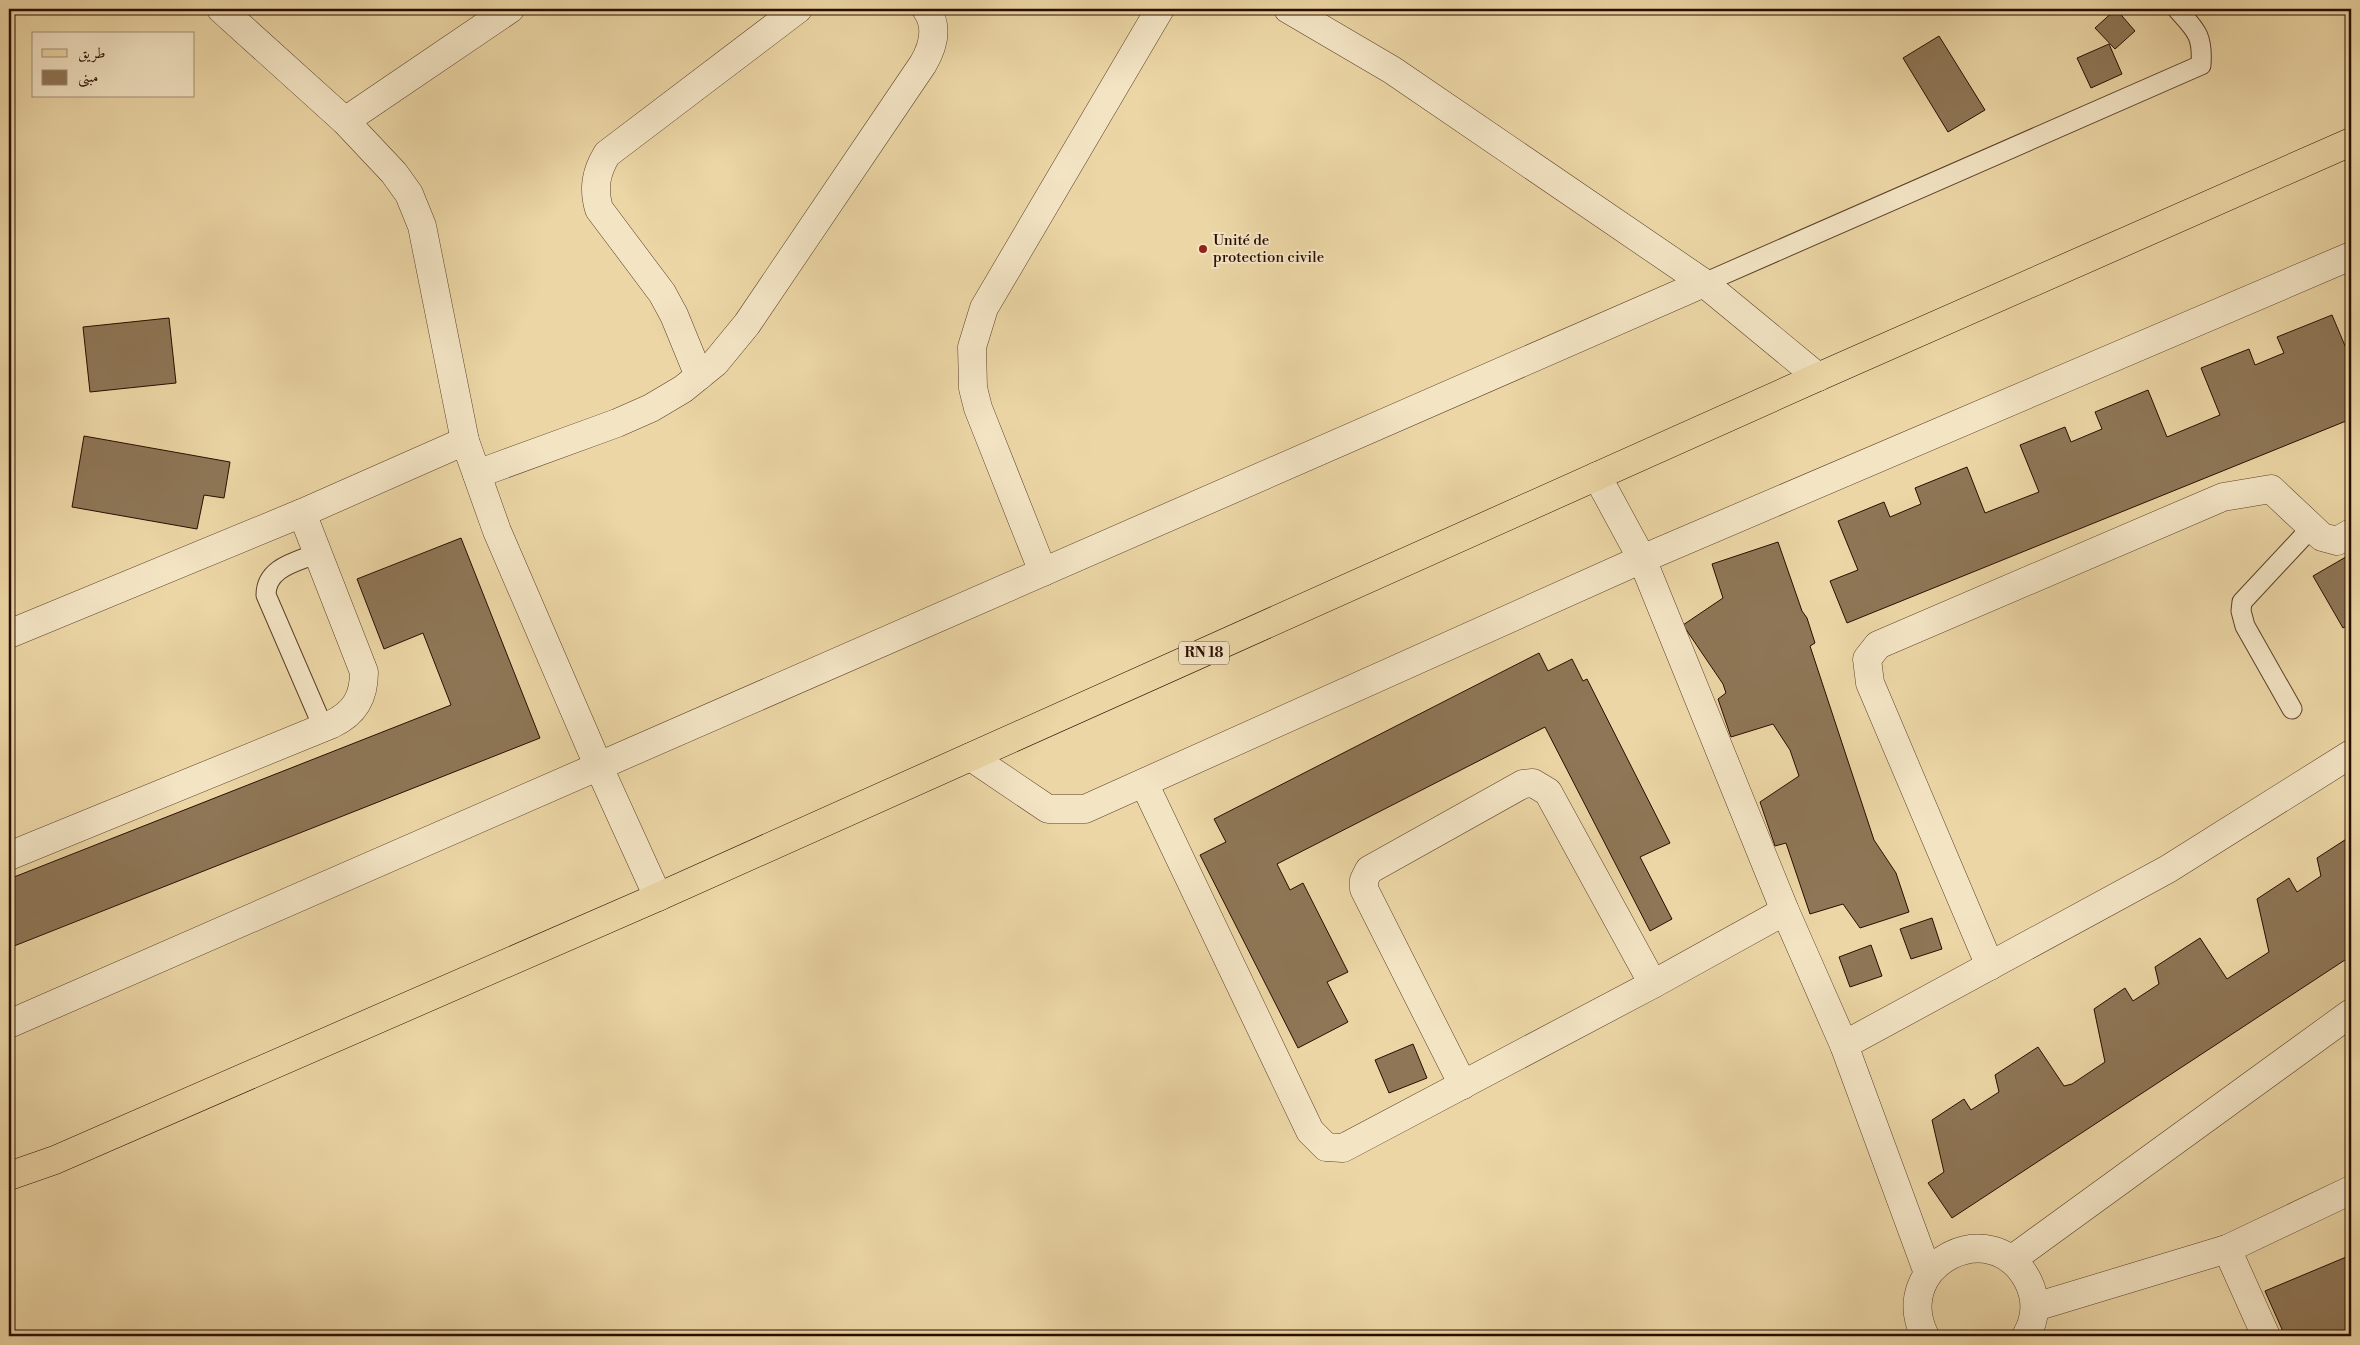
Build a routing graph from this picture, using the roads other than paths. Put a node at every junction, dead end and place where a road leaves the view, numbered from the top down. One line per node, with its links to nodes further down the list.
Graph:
1 (221, 9): 8 (street)
2 (510, 9): 8 (street)
3 (798, 9): 12 (street)
4 (926, 9): 12 (street)
5 (1160, 9): 22 (street)
6 (1288, 9): 11 (street)
7 (2177, 9): 11 (lane)
8 (345, 121): 14 (street)
9 (2351, 142): 13 (main road, RN 18)
10 (2351, 256): 21 (street)
11 (1704, 283): 13 (street); 22 (street)
12 (699, 376): 15 (street)
13 (1818, 377): 16 (main road, RN 18)
14 (465, 441): 15 (street); 17 (street)
15 (477, 474): 28 (street)
16 (1597, 476): 21 (street); 27 (main road, RN 18)
17 (302, 513): 20 (street); 23 (street)
18 (2311, 528): 19 (street); 24 (lane); 33 (street)
19 (2351, 533)
20 (318, 553): 25 (street); 25 (lane)
21 (1642, 559): 29 (street); 32 (street)
22 (1043, 572): 28 (street)
23 (11, 628)
24 (2292, 709)
25 (323, 727): 30 (street)
26 (2351, 754): 33 (street)
27 (971, 757): 29 (street); 31 (main road, RN 18)
28 (598, 765): 31 (street); 36 (street)
29 (1144, 782): 38 (street)
30 (9, 856)
31 (658, 897): 39 (main road, RN 18)
32 (1786, 911): 34 (street); 37 (street)
33 (1990, 966): 37 (street)
34 (1653, 984): 38 (street); 38 (street)
35 (2351, 1013): 44 (street)
36 (9, 1024)
37 (1844, 1045): 45 (street)
38 (1463, 1085)
39 (55, 1160): 40 (main road, RN 18); 41 (main road, RN 18)
40 (9, 1176)
41 (9, 1188)
42 (2351, 1190): 43 (street)
43 (2227, 1249): 46 (street); 49 (street)
44 (2011, 1260): 45 (street); 46 (street)
45 (1928, 1272): 47 (street)
46 (2035, 1307): 48 (street)
47 (1925, 1336)
48 (2026, 1336)
49 (2266, 1336)

